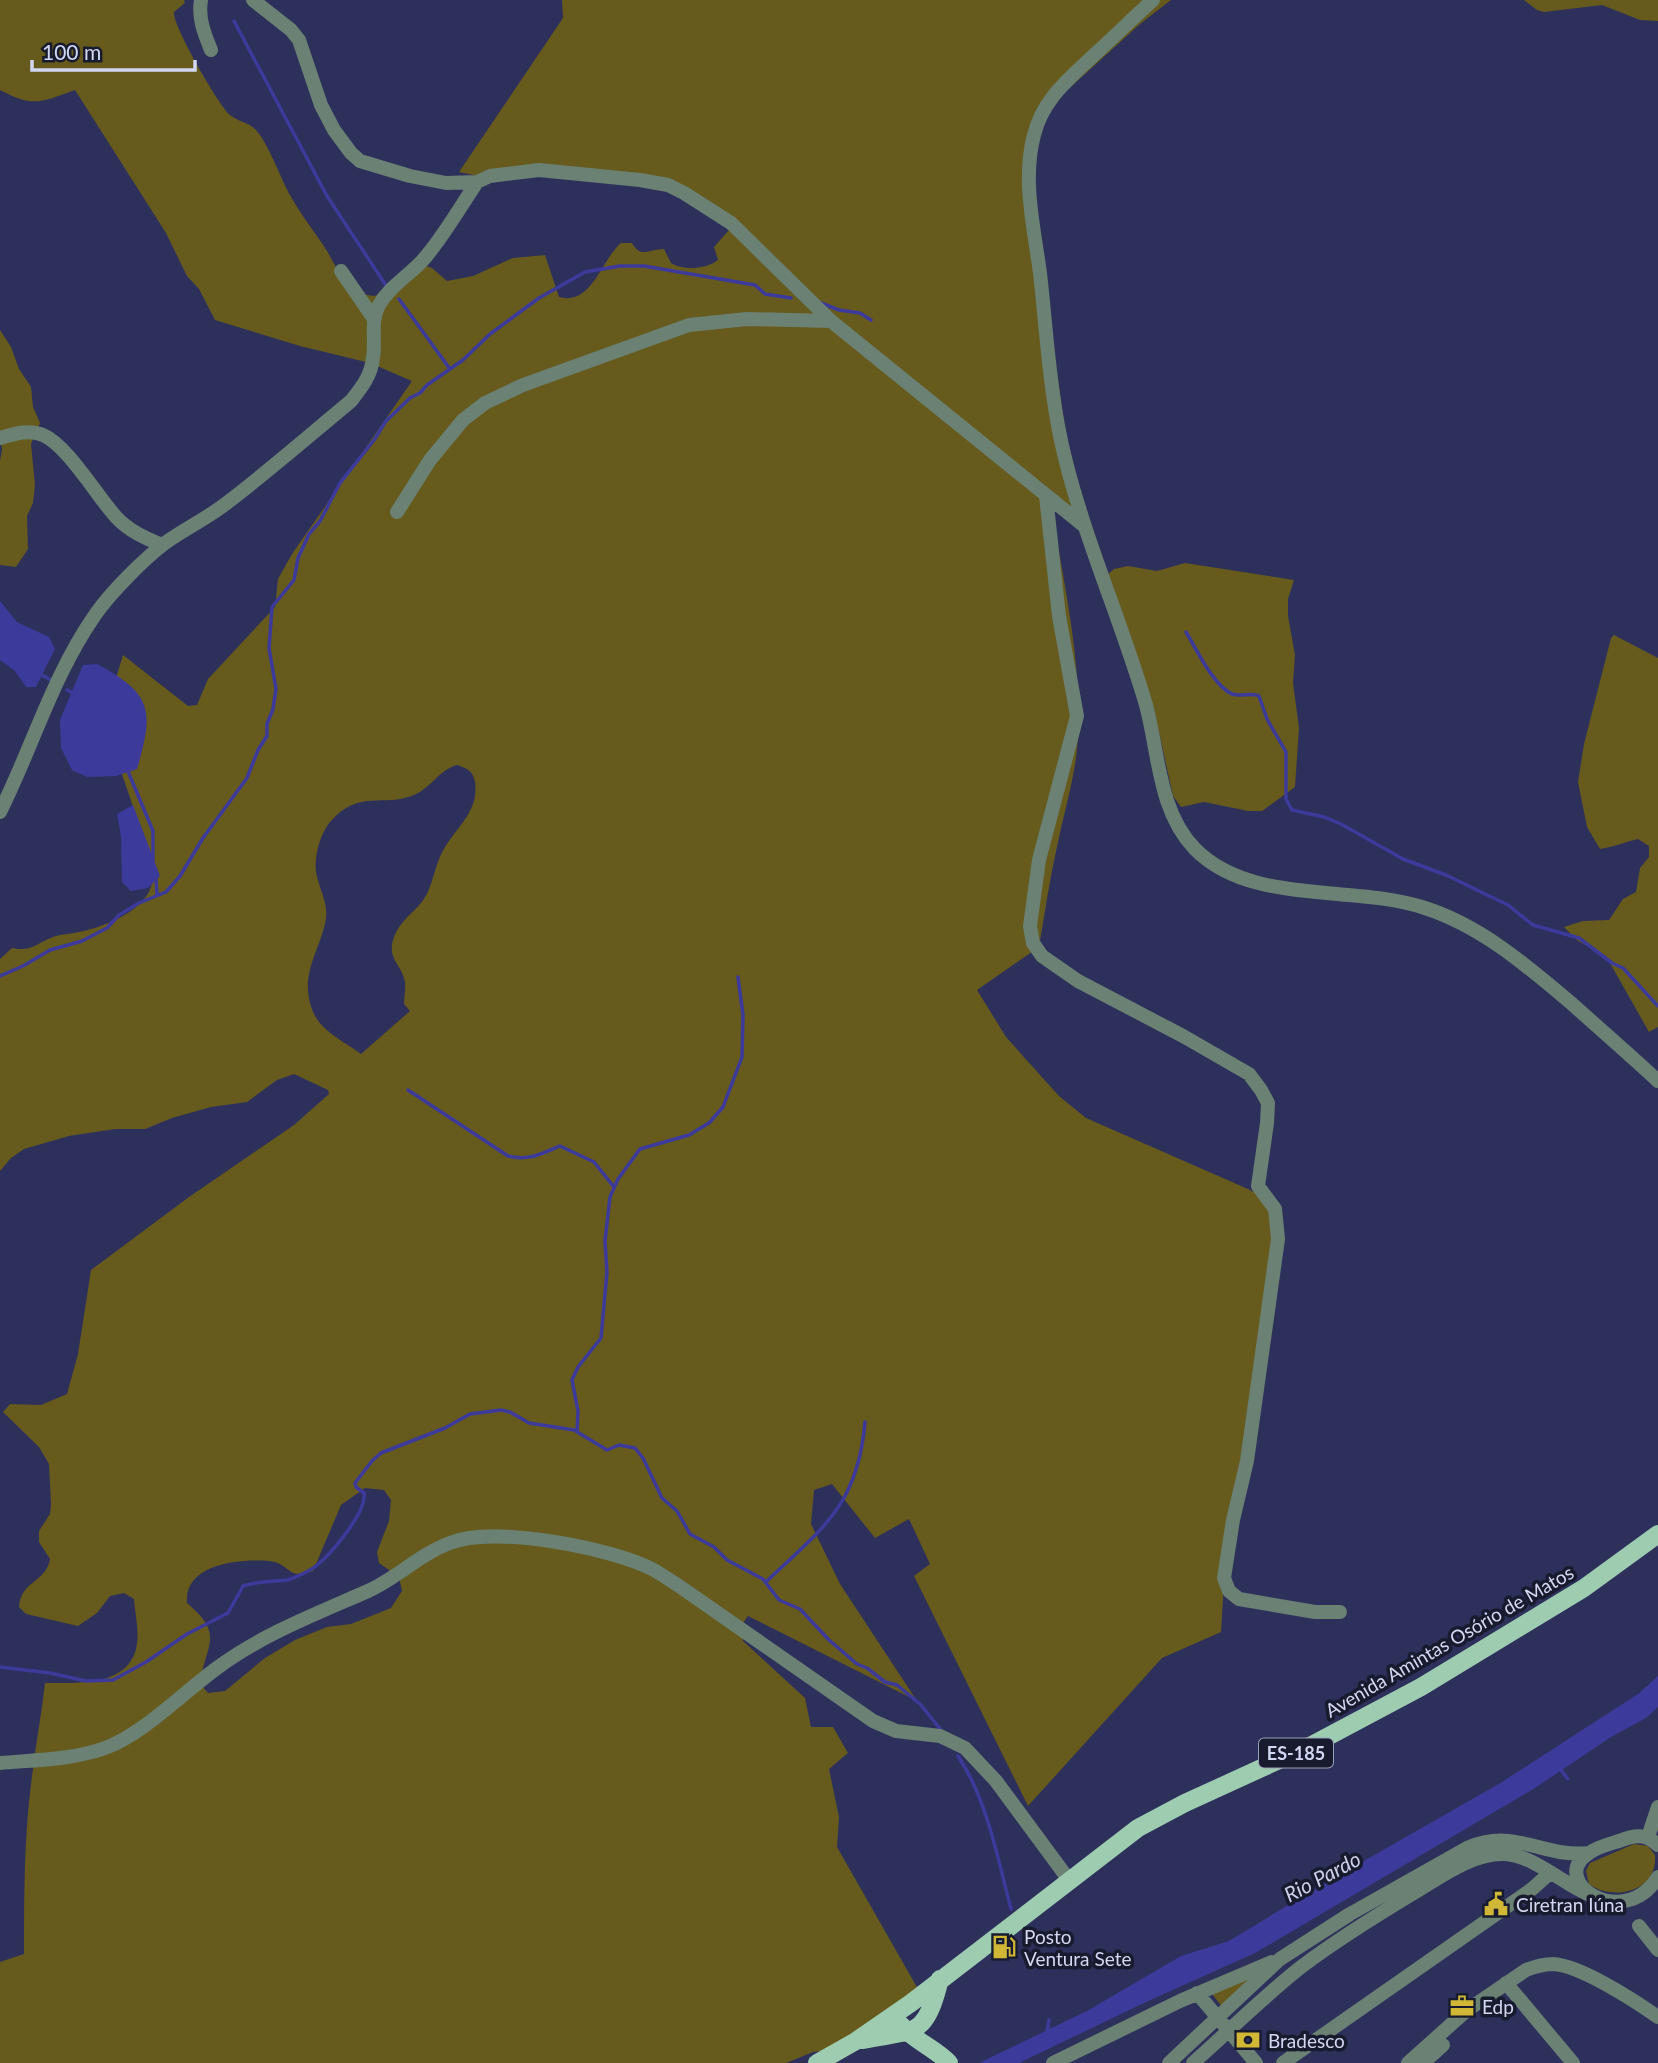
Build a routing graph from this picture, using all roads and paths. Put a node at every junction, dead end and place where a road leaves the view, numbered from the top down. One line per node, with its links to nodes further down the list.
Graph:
1 (201, 0): 4 (street)
2 (253, 0): 5 (street)
3 (1153, 0): 12 (street)
4 (211, 50)
5 (477, 183): 7 (street); 8 (street)
6 (341, 271): 7 (street)
7 (374, 319): 13 (street)
8 (831, 321): 10 (street); 11 (street)
9 (0, 438): 13 (street)
10 (1046, 496): 12 (street); 17 (street)
11 (397, 512)
12 (1083, 525): 15 (street)
13 (162, 545): 14 (street)
14 (0, 812)
15 (1658, 1082)
16 (1658, 1534): 24 (main road, Avenida Amintas Osório de Matos / ES-185)
17 (1340, 1612)
18 (0, 1763): 24 (street)
19 (1658, 1807): 20 (street)
20 (1653, 1841): 21 (street)
21 (1589, 1853): 25 (street); 28 (street)
22 (1550, 1873): 25 (street); 37 (street); 46 (street)
23 (1658, 1877): 25 (street)
24 (1069, 1880): 29 (main road, Avenida Amintas Osório de Matos / ES-185)
25 (1590, 1895)
26 (1639, 1926): 27 (street)
27 (1658, 1951)
28 (1280, 1959): 31 (street); 35 (street)
29 (940, 1979): 33 (main road, ES-185); 36 (main road)
30 (1506, 1983): 32 (street); 34 (street); 49 (street)
31 (1197, 1993): 35 (street); 42 (street)
32 (1487, 1997): 47 (street); 48 (street)
33 (904, 2007): 36 (main road); 38 (main road); 39 (main road, ES-185)
34 (1658, 2017)
35 (1218, 2018): 37 (street); 43 (street)
36 (927, 2019): 38 (main road); 40 (main road)
37 (1228, 2030): 44 (street); 45 (street)
38 (908, 2033): 39 (main road); 40 (main road)
39 (856, 2041): 41 (main road, ES-185)
40 (943, 2057)
41 (817, 2063)
42 (1053, 2063)
43 (1169, 2063)
44 (1193, 2063)
45 (1256, 2063)
46 (1283, 2063)
47 (1408, 2063)
48 (1423, 2063)
49 (1573, 2063)

